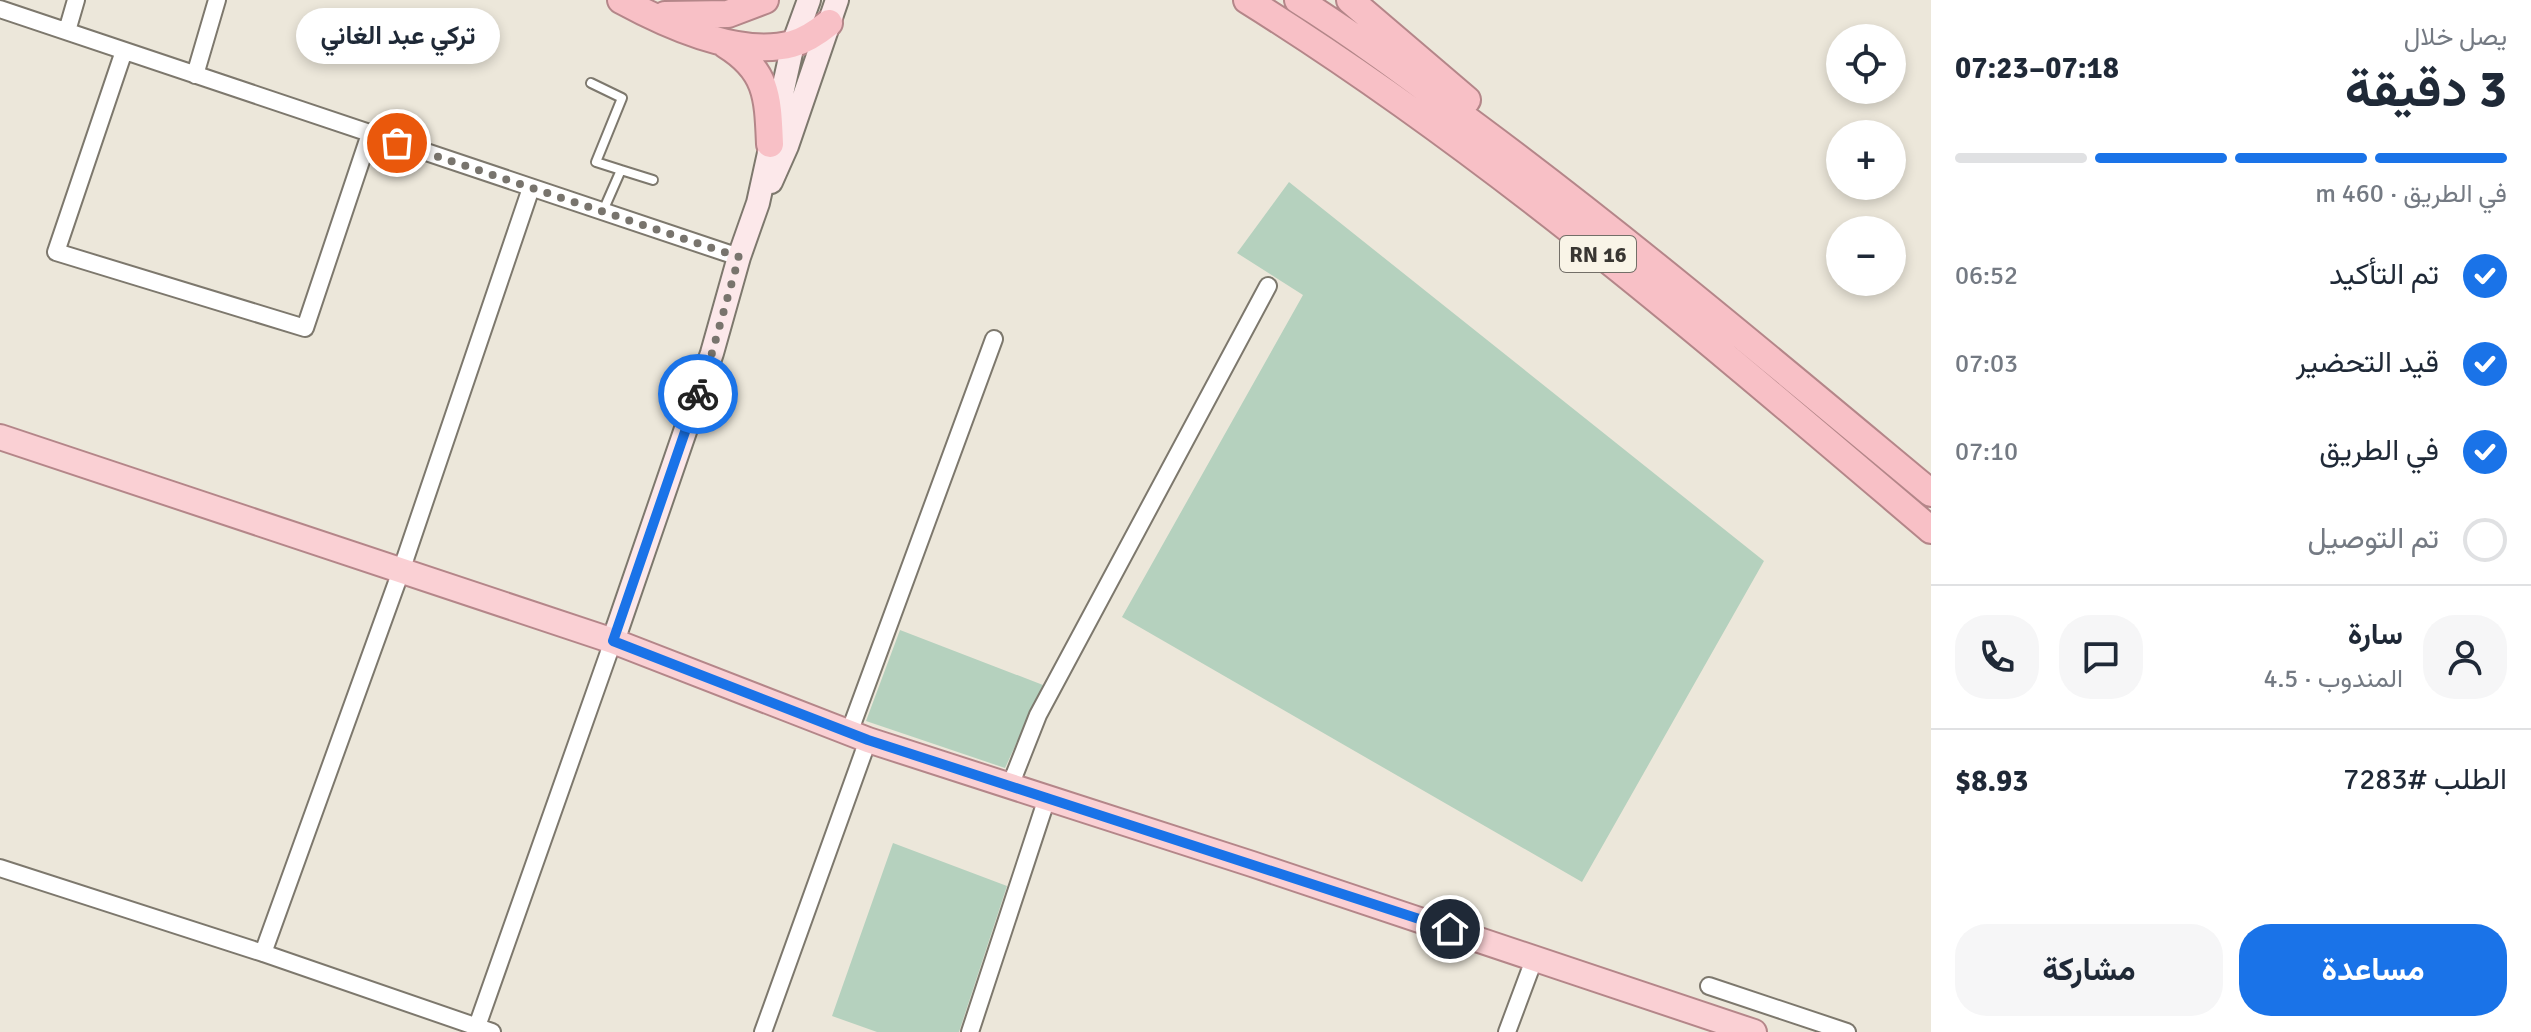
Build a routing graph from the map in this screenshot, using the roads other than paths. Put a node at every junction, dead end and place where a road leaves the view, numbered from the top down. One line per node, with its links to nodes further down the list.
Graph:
1 (76, 0): 12 (street)
2 (217, 0): 16 (street)
3 (621, 0): 11 (highway)
4 (765, 0): 11 (highway)
5 (809, 0): 14 (main road)
6 (1247, 0): 31 (highway, RN 16)
7 (1298, 0): 23 (highway, RN 16)
8 (1350, 0): 23 (highway)
9 (0, 9): 12 (street)
10 (833, 11): 14 (highway); 24 (main road)
11 (653, 15): 13 (highway)
12 (67, 31): 15 (street)
13 (723, 43): 14 (highway); 19 (highway)
14 (793, 44): 19 (main road)
15 (124, 51): 16 (street); 18 (street)
16 (195, 75): 18 (street)
17 (591, 83): 20 (lane)
18 (370, 134): 22 (street)
19 (770, 144): 24 (main road)
20 (621, 170): 21 (lane); 25 (lane)
21 (653, 180)
22 (531, 188): 25 (street); 32 (street)
23 (1559, 188): 30 (highway, RN 16)
24 (758, 203): 26 (main road)
25 (603, 212): 26 (street)
26 (739, 257): 33 (main road)
27 (1268, 286): 35 (street)
28 (994, 339): 34 (street)
29 (0, 437): 32 (main road)
30 (1931, 493)
31 (1931, 530)
32 (401, 571): 33 (main road); 38 (street)
33 (613, 641): 34 (main road); 41 (street)
34 (859, 737): 35 (main road); 42 (street)
35 (1010, 786): 36 (main road)
36 (1047, 798): 39 (main road); 43 (street)
37 (0, 868): 38 (street)
38 (263, 953): 41 (street)
39 (1535, 957): 44 (street); 45 (main road)
40 (1709, 986): 46 (street)
41 (481, 1030)
42 (763, 1032)
43 (970, 1032)
44 (1507, 1032)
45 (1754, 1032)
46 (1847, 1032)

